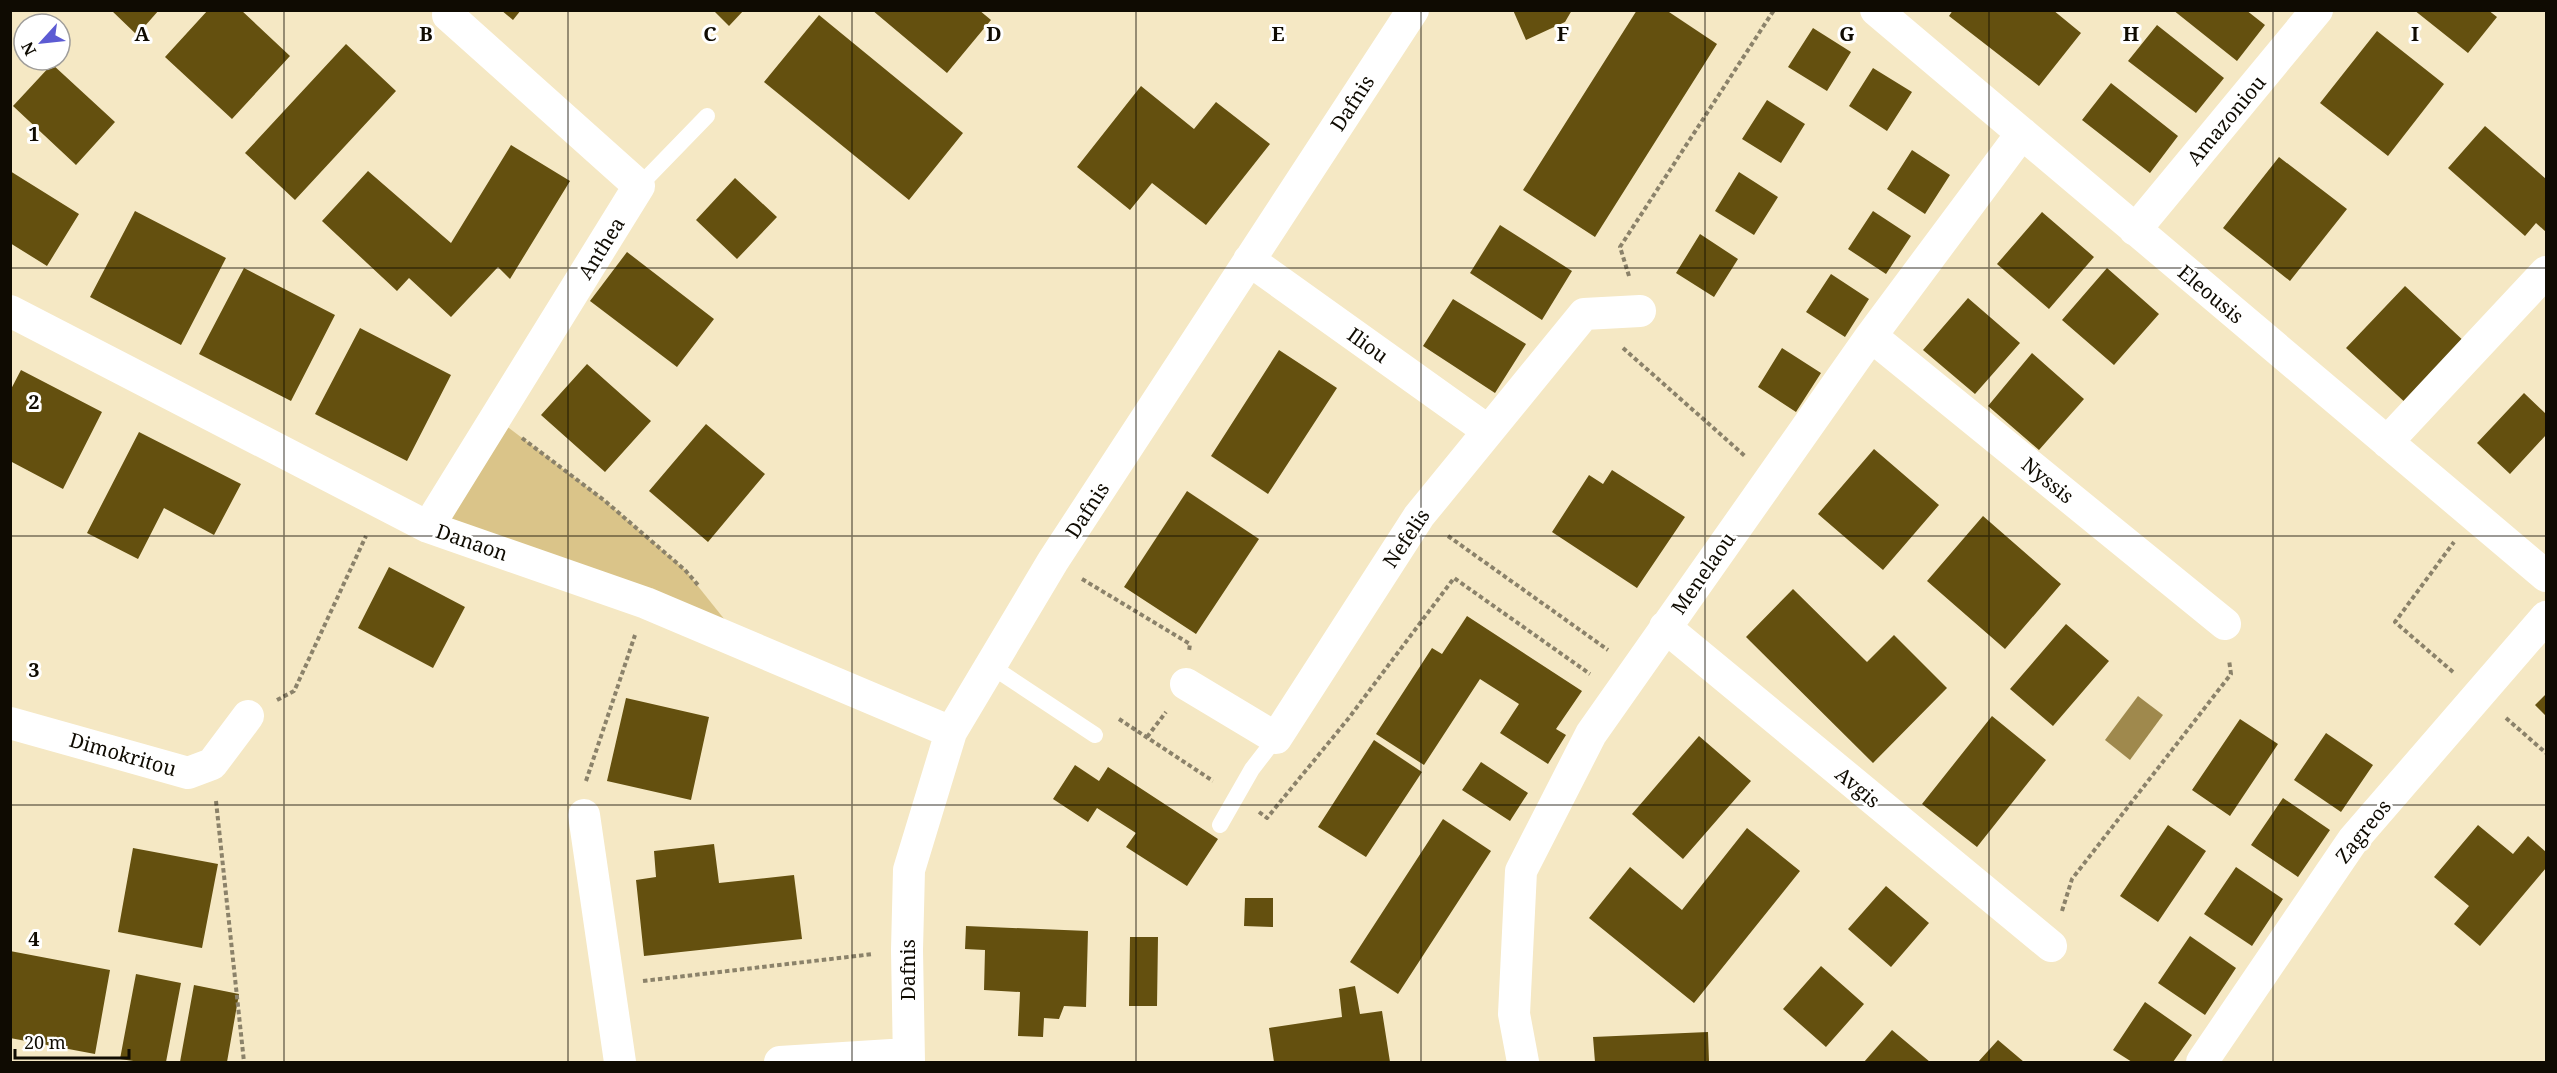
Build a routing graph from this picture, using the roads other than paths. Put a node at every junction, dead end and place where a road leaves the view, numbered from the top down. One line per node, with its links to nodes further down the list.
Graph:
1 (1413, 10): 9 (street, Dafnis)
2 (1876, 10): 6 (street, Eleousis)
3 (2317, 10): 8 (street, Amazoniou)
4 (448, 15): 7 (street)
5 (706, 116): 7 (lane)
6 (2022, 133): 8 (street, Eleousis); 13 (street, Menelaou)
7 (639, 186): 16 (street, Anthea)
8 (2136, 230): 15 (street, Eleousis)
9 (1249, 260): 14 (street, Iliou); 21 (street, Dafnis)
10 (2547, 272): 15 (street)
11 (10, 311): 16 (street, Danaon)
12 (1640, 311): 14 (street, Nefelis)
13 (1871, 336): 19 (street, Nyssis); 20 (street, Menelaou)
14 (1487, 430): 27 (street, Nefelis)
15 (2387, 442): 17 (street, Eleousis)
16 (428, 527): 25 (street, Danaon)
17 (2547, 576)
18 (2547, 617): 35 (street, Zagreos)
19 (2224, 624)
20 (1665, 627): 30 (street, Avgis); 34 (street, Menelaou)
21 (991, 666): 25 (street, Dafnis); 26 (lane)
22 (1186, 684): 27 (street)
23 (248, 716): 24 (street, Dimokritou)
24 (10, 723)
25 (951, 732): 31 (street, Dafnis)
26 (1095, 735)
27 (1276, 738): 29 (lane)
28 (584, 815): 32 (street)
29 (1220, 825)
30 (2051, 946)
31 (908, 1058): 33 (street)
32 (620, 1062)
33 (780, 1062)
34 (1523, 1062)
35 (2202, 1062)

